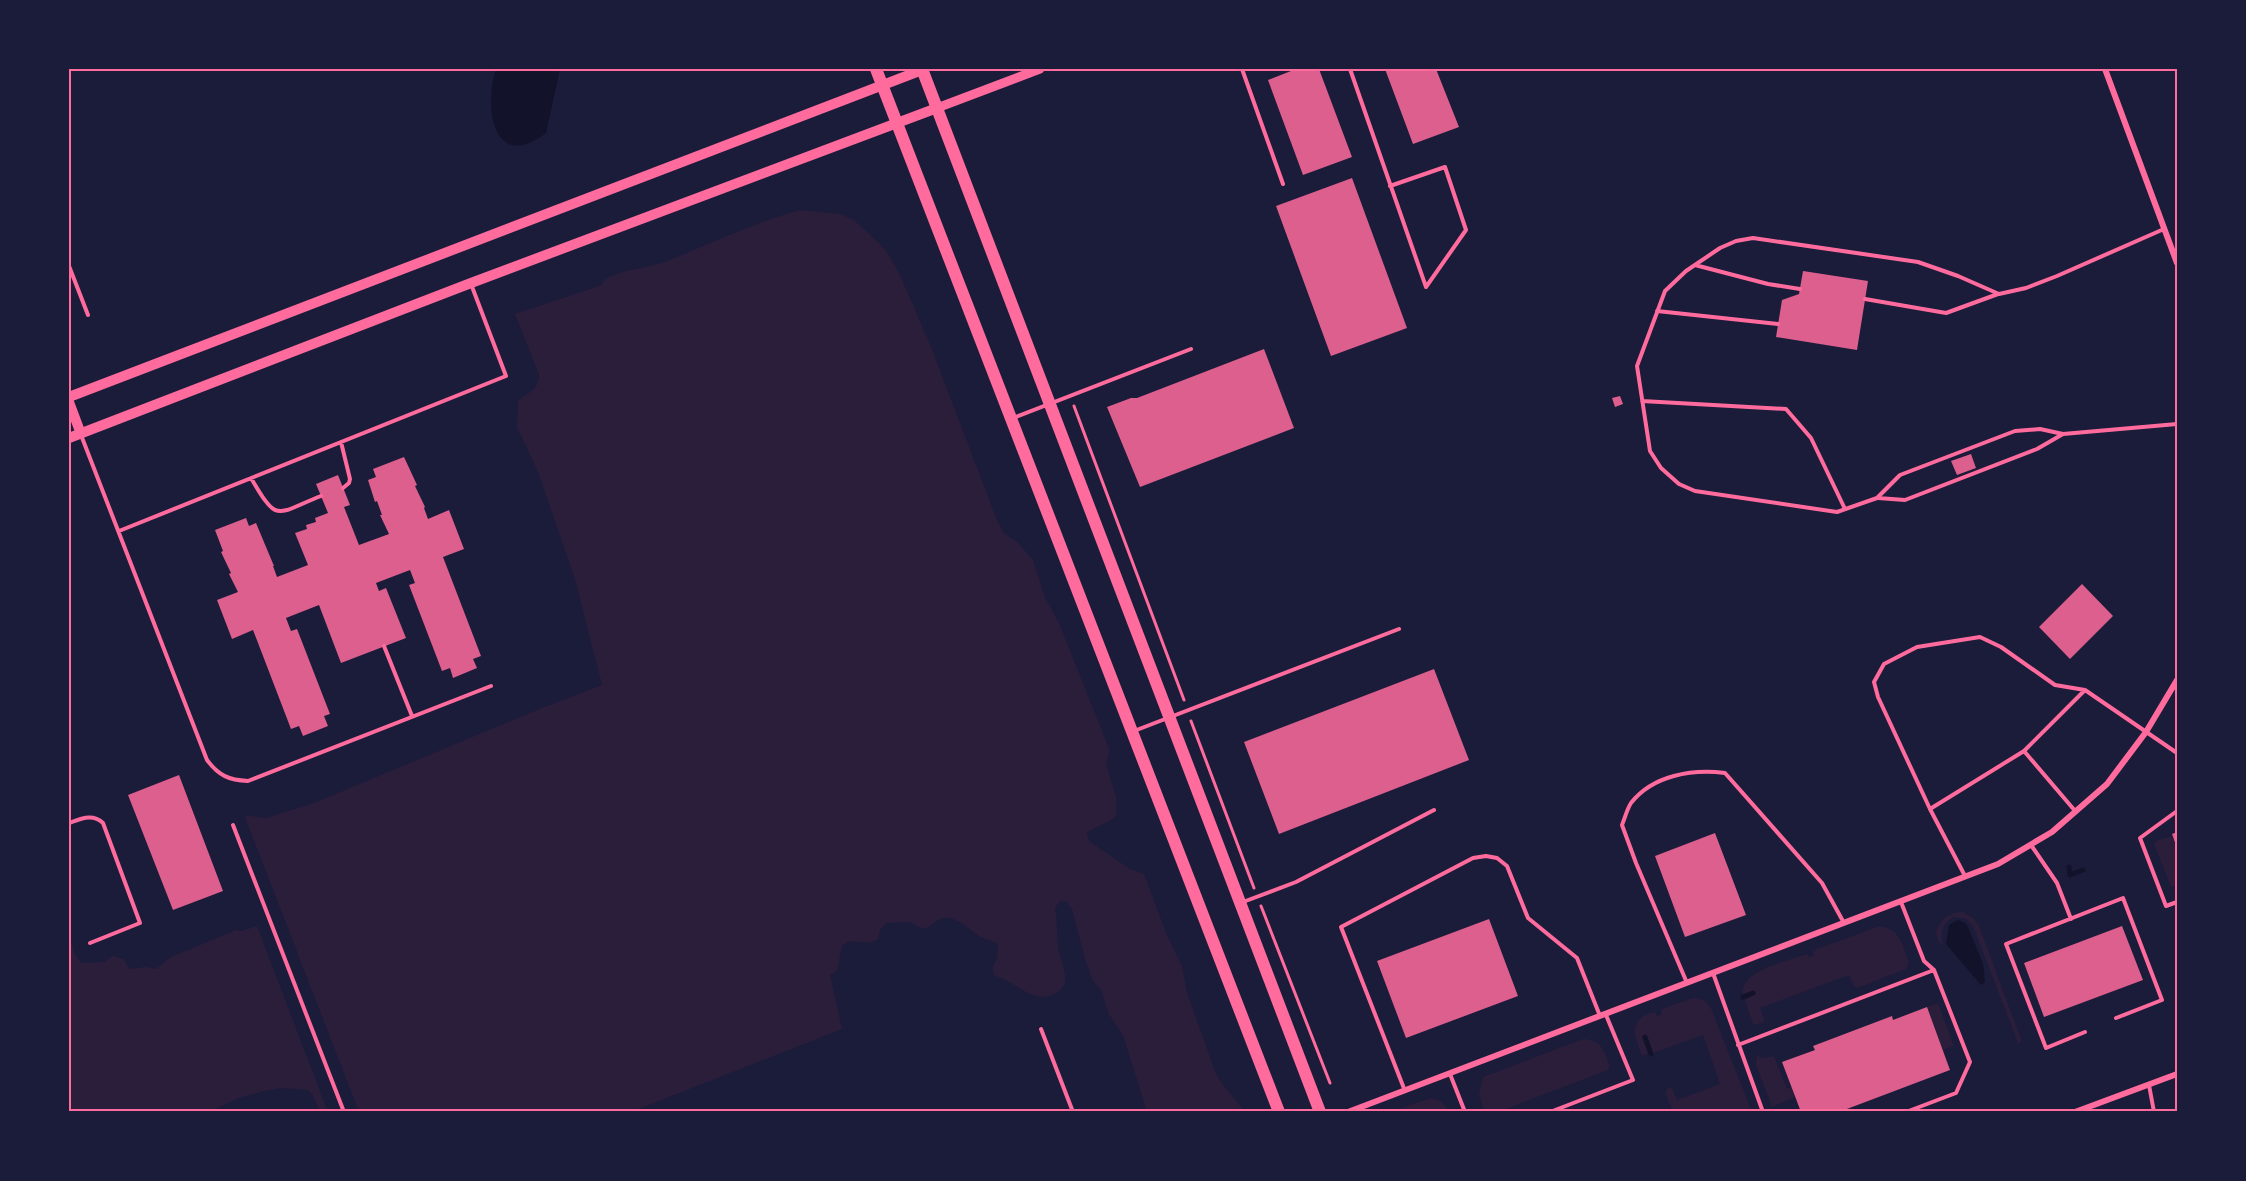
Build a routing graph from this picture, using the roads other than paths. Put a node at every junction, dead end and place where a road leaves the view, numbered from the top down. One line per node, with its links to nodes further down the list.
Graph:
1 (876, 69): 7 (main road)
2 (922, 69): 7 (main road); 8 (main road)
3 (1040, 69): 8 (street)
4 (1242, 69): 10 (lane)
5 (1350, 69): 11 (lane)
6 (2105, 69): 12 (street)
7 (881, 84): 9 (main road); 24 (main road)
8 (937, 108): 9 (main road); 27 (main road)
9 (896, 124): 16 (main road); 28 (main road)
10 (1283, 184)
11 (1390, 186): 11 (lane)
12 (2164, 229): 13 (street); 18 (lane)
13 (2177, 263)
14 (1695, 265): 17 (lane); 18 (lane); 20 (lane)
15 (69, 266): 21 (lane)
16 (471, 283): 30 (main road); 33 (lane)
17 (1800, 288)
18 (1999, 294): 19 (lane)
19 (1865, 299)
20 (1657, 311): 22 (lane); 25 (lane)
21 (88, 315)
22 (1778, 324)
23 (1191, 349): 27 (lane)
24 (69, 397)
25 (1642, 401): 38 (lane); 38 (lane)
26 (69, 402): 30 (main road)
27 (1050, 404): 28 (lane); 46 (main road)
28 (1011, 418): 47 (main road)
29 (2177, 424): 31 (lane)
30 (81, 434): 32 (main road); 39 (lane)
31 (2063, 434): 37 (lane); 37 (lane)
32 (69, 438)
33 (341, 442): 34 (lane); 35 (lane)
34 (251, 478): 36 (lane); 39 (lane)
35 (343, 488)
36 (321, 496)
37 (1877, 498): 38 (lane)
38 (1845, 509)
39 (119, 531): 45 (lane)
40 (1399, 629): 46 (lane)
41 (384, 646): 45 (lane)
42 (2177, 680): 48 (street)
43 (491, 686): 45 (lane)
44 (2085, 690): 48 (lane); 49 (lane); 51 (lane)
45 (412, 716)
46 (1170, 718): 47 (lane); 61 (main road)
47 (1130, 732): 79 (main road)
48 (2146, 732): 50 (lane); 54 (street)
49 (2024, 751): 51 (lane); 54 (lane)
50 (2177, 753)
51 (1930, 809): 58 (lane)
52 (1434, 810): 61 (lane)
53 (2177, 811): 60 (lane)
54 (2076, 812): 57 (street)
55 (69, 823): 64 (lane)
56 (233, 825): 77 (lane)
57 (2031, 845): 58 (street); 62 (lane)
58 (1966, 877): 59 (street)
59 (1901, 902): 63 (street); 65 (lane)
60 (2177, 902)
61 (1240, 903): 80 (main road)
62 (2070, 919): 69 (lane); 71 (lane)
63 (1844, 923): 66 (street); 67 (lane)
64 (90, 943)
65 (1934, 970): 72 (lane); 85 (lane)
66 (1713, 973): 67 (street); 72 (lane)
67 (1687, 983): 68 (street)
68 (1603, 1016): 73 (street); 76 (lane); 83 (lane)
69 (2116, 1018)
70 (1041, 1029): 78 (lane)
71 (2085, 1032)
72 (1738, 1045): 84 (lane)
73 (1449, 1073): 76 (street); 82 (lane)
74 (2177, 1074): 75 (street)
75 (2149, 1085): 86 (street); 87 (lane)
76 (1405, 1090): 81 (street)
77 (344, 1112)
78 (1073, 1112)
79 (1279, 1112)
80 (1320, 1112)
81 (1348, 1112)
82 (1465, 1112)
83 (1550, 1112)
84 (1763, 1112)
85 (1906, 1112)
86 (2075, 1112)
87 (2154, 1112)

